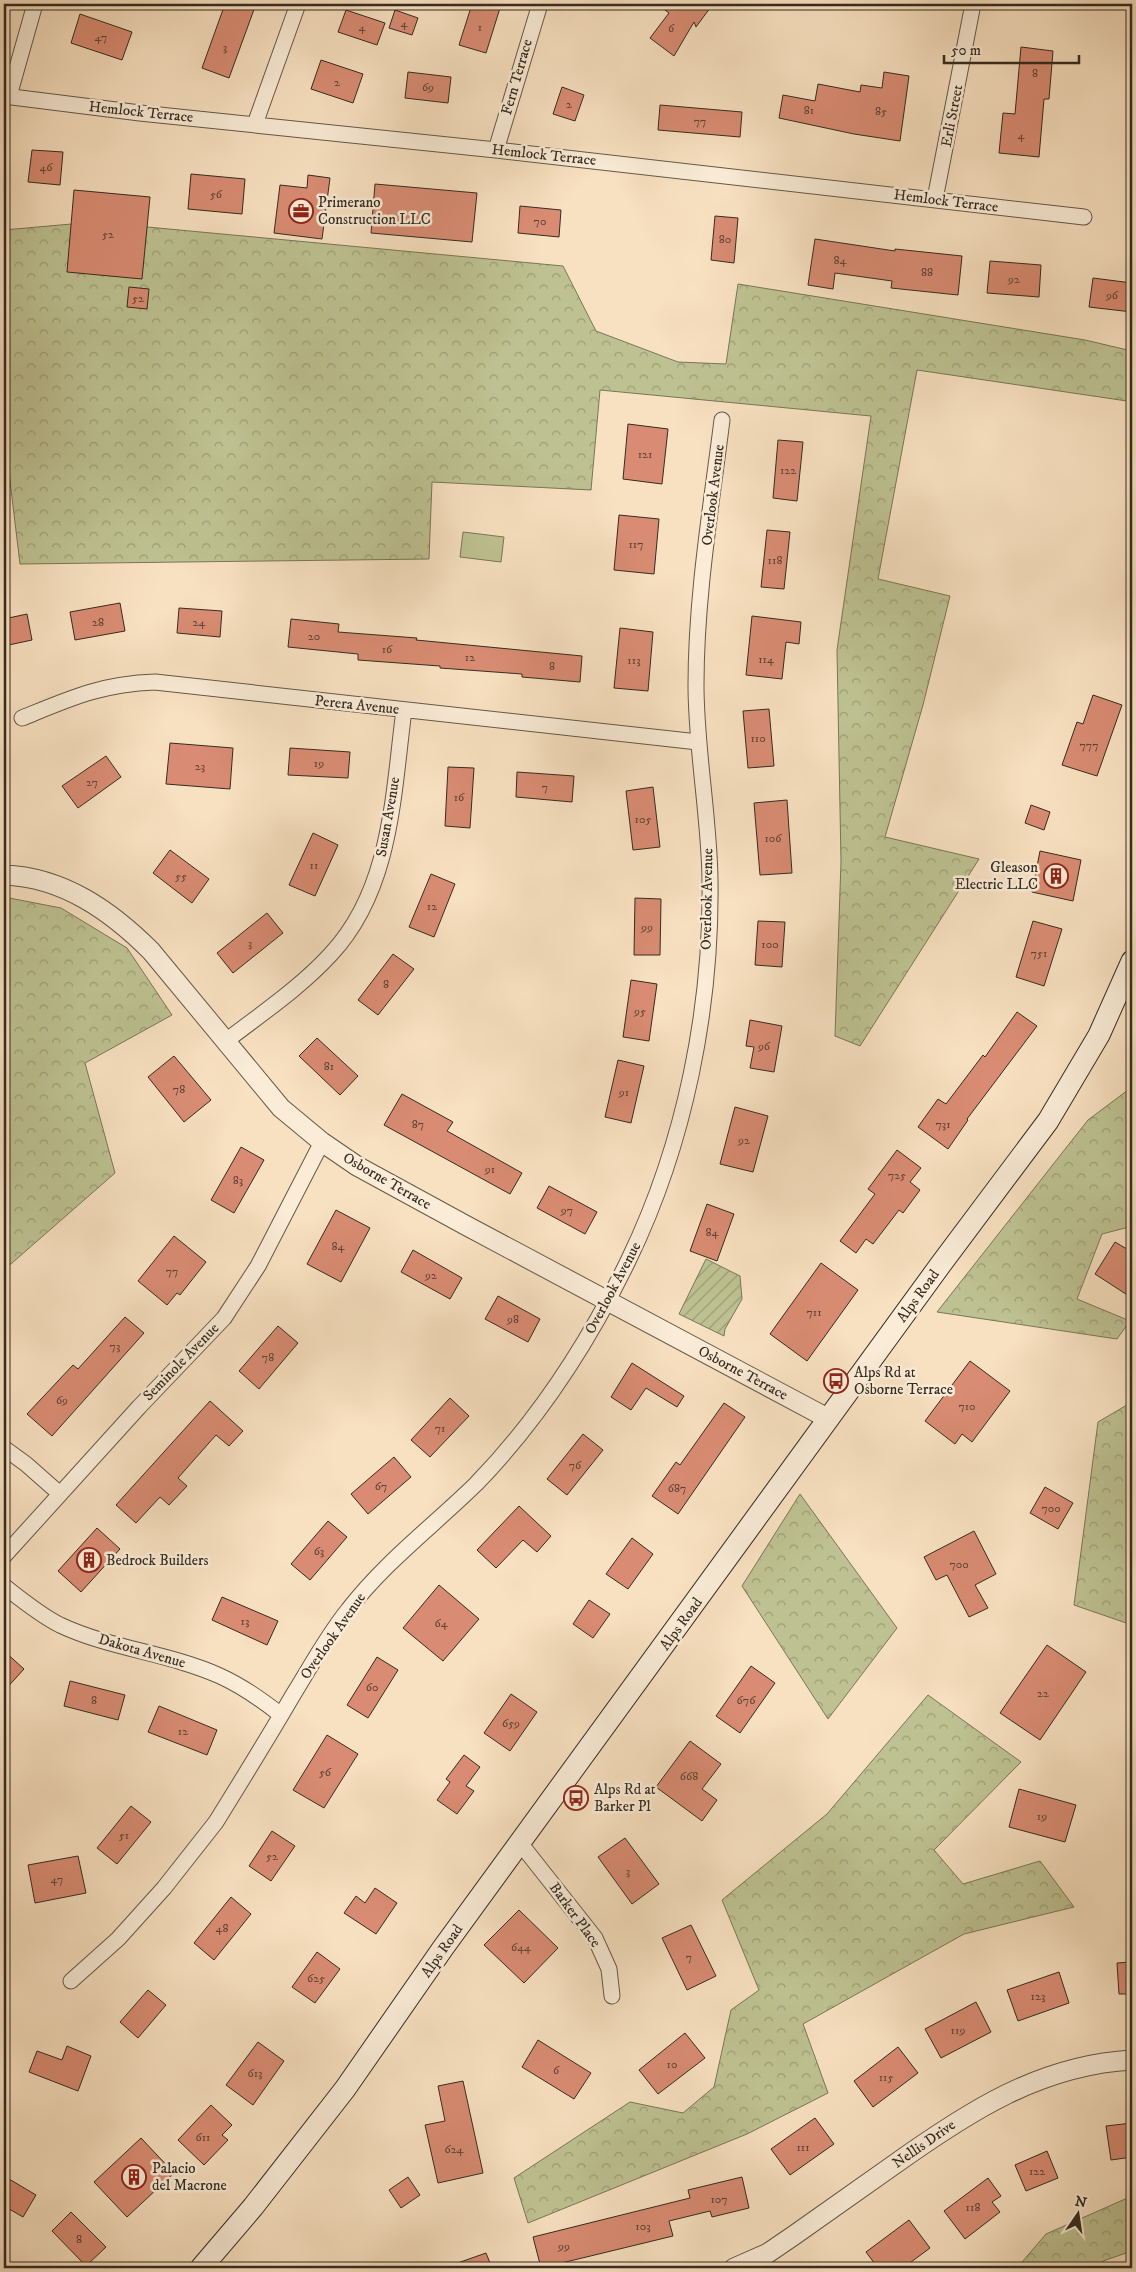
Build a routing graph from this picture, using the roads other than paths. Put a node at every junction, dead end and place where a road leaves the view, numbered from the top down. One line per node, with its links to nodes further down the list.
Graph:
1 (36, 4): 5 (street)
2 (298, 4): 6 (street)
3 (540, 4): 7 (street, Fern Terrace)
4 (974, 4): 8 (street, Erli Street)
5 (6, 96): 6 (street, Hemlock Terrace)
6 (255, 124): 7 (street, Hemlock Terrace)
7 (496, 150): 8 (street, Hemlock Terrace)
8 (935, 199): 9 (street, Hemlock Terrace)
9 (1084, 217)
10 (722, 420): 13 (street, Overlook Avenue)
11 (404, 710): 12 (street, Perera Avenue); 13 (street, Perera Avenue); 16 (street, Susan Avenue)
12 (22, 718)
13 (698, 742): 18 (street, Overlook Avenue)
14 (4, 875): 16 (street, Osborne Terrace)
15 (1132, 961): 19 (main road, Alps Road)
16 (226, 1041): 17 (street, Osborne Terrace)
17 (322, 1142): 18 (street, Osborne Terrace); 21 (street, Seminole Avenue)
18 (607, 1301): 19 (street, Osborne Terrace); 24 (street, Overlook Avenue)
19 (829, 1419): 25 (main road, Alps Road)
20 (4, 1448): 21 (street)
21 (60, 1494): 22 (street, Seminole Avenue)
22 (4, 1556)
23 (4, 1586): 24 (street, Dakota Avenue)
24 (281, 1715): 26 (street, Overlook Avenue)
25 (520, 1843): 27 (street, Barker Place); 29 (main road, Alps Road)
26 (71, 1981)
27 (612, 1996)
28 (1132, 2060): 30 (street, Nellis Drive)
29 (201, 2268)
30 (734, 2268)

